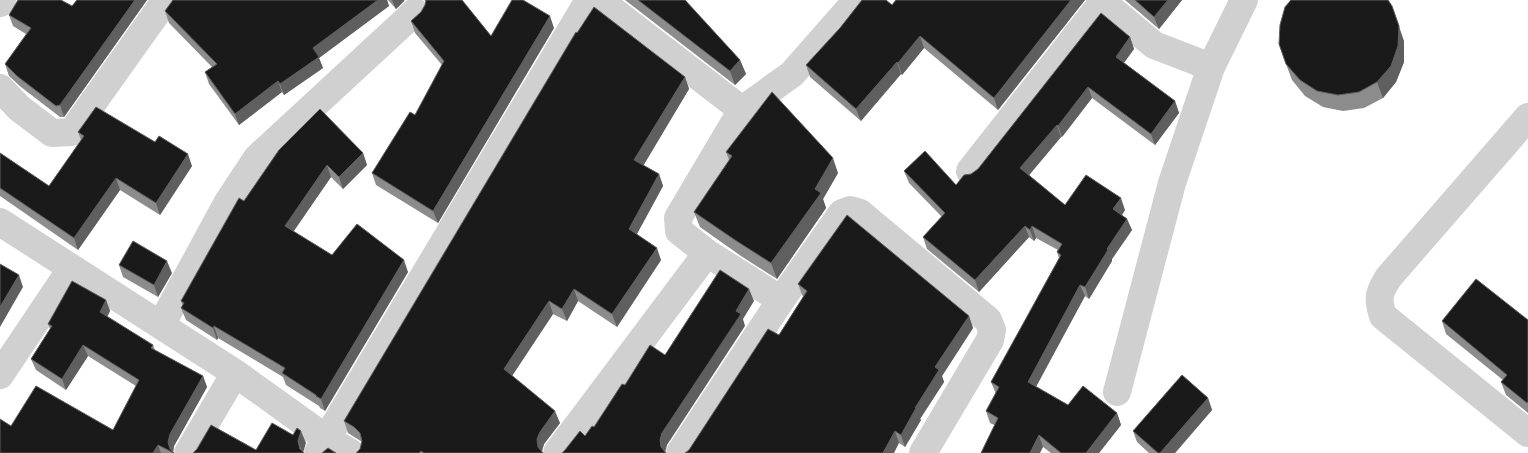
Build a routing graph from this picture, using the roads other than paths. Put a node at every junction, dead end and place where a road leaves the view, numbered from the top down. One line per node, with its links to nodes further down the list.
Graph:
1 (166, 0): 9 (street)
2 (589, 0): 22 (street)
3 (599, 0): 10 (street)
4 (857, 0): 10 (street)
5 (1244, 0): 8 (street)
6 (1102, 1): 8 (street); 12 (street)
7 (415, 12): 17 (street)
8 (1211, 67): 20 (street)
9 (0, 88)
10 (742, 110): 14 (street)
11 (1528, 117): 21 (street)
12 (970, 171)
13 (0, 222): 15 (street)
14 (707, 253): 16 (street); 25 (street)
15 (71, 269): 17 (street); 19 (street)
16 (781, 300): 26 (street); 27 (street)
17 (161, 325): 18 (street)
18 (235, 373): 22 (street); 23 (street)
19 (0, 375)
20 (1117, 392)
21 (1528, 433)
22 (323, 446): 24 (street)
23 (188, 453)
24 (351, 453)
25 (557, 453)
26 (680, 453)
27 (923, 453)

